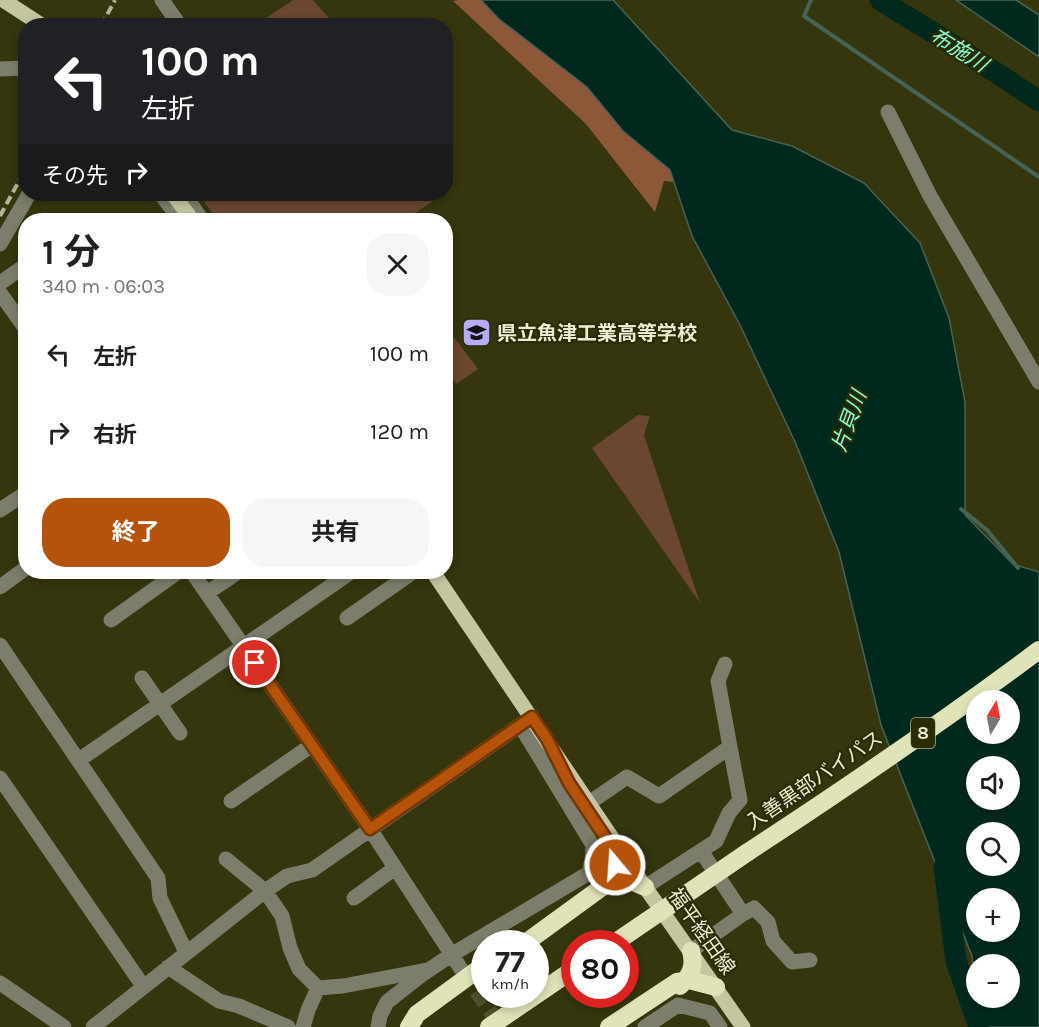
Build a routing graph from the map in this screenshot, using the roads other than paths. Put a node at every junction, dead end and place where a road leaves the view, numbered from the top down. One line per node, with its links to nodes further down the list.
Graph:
1 (3, 0): 5 (main road)
2 (162, 0): 6 (street)
3 (15, 14): 4 (street)
4 (20, 18)
5 (31, 18)
6 (174, 18)
7 (18, 68): 8 (street)
8 (0, 69)
9 (888, 112): 16 (street)
10 (18, 214): 11 (street)
11 (0, 244)
12 (18, 271): 13 (street)
13 (0, 283)
14 (0, 293): 15 (street)
15 (18, 318)
16 (1039, 382)
17 (18, 502): 18 (street)
18 (0, 510)
19 (18, 574): 26 (street)
20 (168, 579): 29 (street)
21 (197, 579): 27 (street)
22 (228, 579): 27 (street)
23 (341, 579): 31 (street)
24 (403, 579): 28 (street)
25 (437, 579): 36 (main road, 福平経田線)
26 (0, 587)
27 (207, 593): 31 (street)
28 (346, 618)
29 (111, 620)
30 (0, 645): 41 (street)
31 (243, 646): 35 (street); 39 (street)
32 (1039, 650): 55 (highway, 入善黒部バイパス / 8, bridge)
33 (725, 664): 40 (street)
34 (142, 678): 35 (street)
35 (160, 704): 37 (street); 41 (street)
36 (526, 721): 38 (main road, 福平経田線); 45 (street); 57 (street)
37 (180, 733)
38 (547, 739): 44 (main road, 福平経田線); 49 (main road, 福平経田線)
39 (312, 745): 43 (street); 45 (street)
40 (730, 747): 44 (street); 46 (street)
41 (78, 760): 56 (street)
42 (0, 778): 66 (street)
43 (231, 801)
44 (589, 803): 49 (main road, 福平経田線)
45 (370, 829): 48 (street); 50 (street)
46 (701, 851): 49 (street); 52 (street)
47 (226, 859): 50 (street)
48 (395, 868): 51 (street); 57 (street)
49 (621, 874): 53 (highway); 54 (highway); 61 (main road, 福平経田線)
50 (265, 891): 56 (street); 68 (street)
51 (354, 898)
52 (743, 914): 58 (street); 61 (street)
53 (536, 930)
54 (543, 930)
55 (634, 930)
56 (186, 952): 59 (street)
57 (451, 955): 60 (street); 62 (street)
58 (810, 960)
59 (168, 967): 66 (street); 74 (street)
60 (429, 970): 68 (street); 76 (street)
61 (685, 970): 67 (highway); 67 (main road, 福平経田線); 82 (highway); 83 (highway)
62 (464, 972)
63 (471, 975): 77 (highway)
64 (471, 981): 78 (highway)
65 (0, 983): 72 (street)
66 (143, 986): 73 (street)
67 (710, 987): 86 (main road, 福平経田線); 87 (main road, 福平経田線)
68 (318, 988): 75 (street)
69 (503, 1008): 79 (highway)
70 (515, 1008): 80 (highway)
71 (527, 1008): 81 (highway)
72 (64, 1027)
73 (93, 1027)
74 (288, 1027)
75 (303, 1027)
76 (378, 1027)
77 (409, 1027)
78 (415, 1027)
79 (475, 1027)
80 (489, 1027)
81 (501, 1027)
82 (609, 1027)
83 (618, 1027)
84 (645, 1027): 85 (street)
85 (720, 1027)
86 (738, 1027)
87 (743, 1027)

